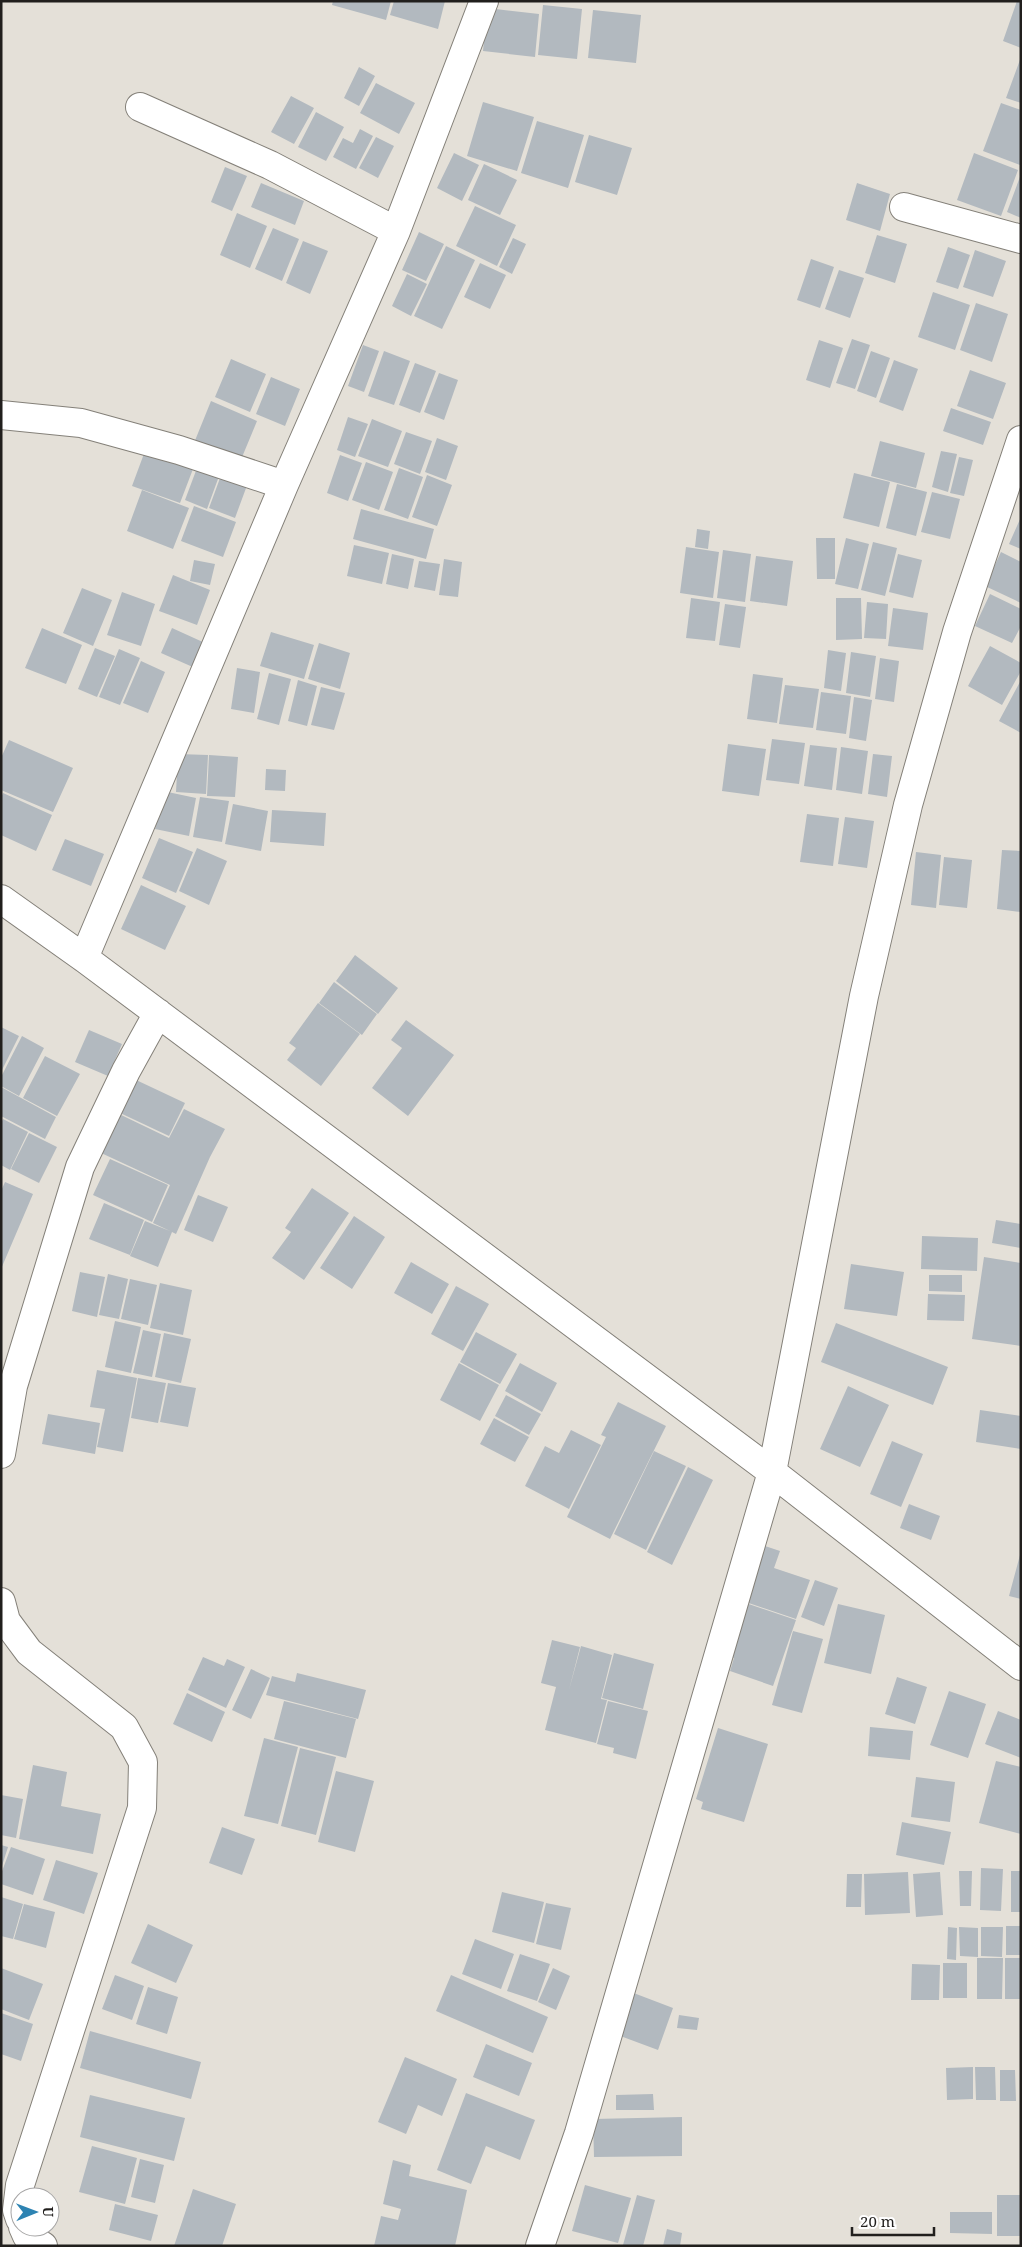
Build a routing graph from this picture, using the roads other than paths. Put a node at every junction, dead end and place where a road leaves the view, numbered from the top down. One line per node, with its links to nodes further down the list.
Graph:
1 (484, 1): 4 (street)
2 (140, 107): 4 (street)
3 (904, 208): 5 (street)
4 (396, 231): 8 (street)
5 (1021, 239)
6 (1, 415): 8 (street)
7 (1021, 440): 13 (street)
8 (284, 485): 10 (street)
9 (1, 899): 10 (street)
10 (84, 958): 11 (street)
11 (158, 1013): 12 (street); 13 (street)
12 (1, 1454)
13 (772, 1472): 15 (street); 19 (street)
14 (1, 1602): 16 (street)
15 (1021, 1666)
16 (20, 2187)
17 (29, 2237): 18 (street)
18 (43, 2246)
19 (540, 2246)

